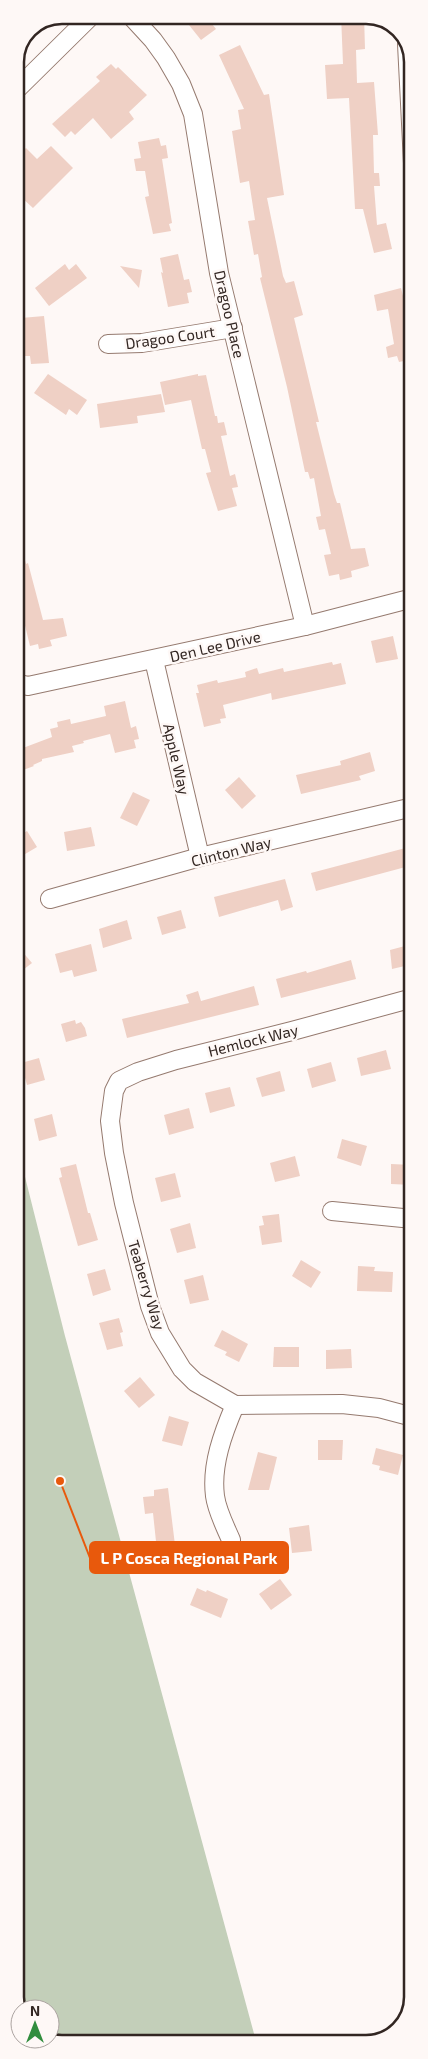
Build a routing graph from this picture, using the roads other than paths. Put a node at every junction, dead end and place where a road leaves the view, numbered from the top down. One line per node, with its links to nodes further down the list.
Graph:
1 (83, 24): 3 (street)
2 (138, 24): 4 (street, Dragoo Place)
3 (24, 82)
4 (233, 328): 5 (street, Dragoo Court); 7 (street, Dragoo Place)
5 (108, 344)
6 (404, 600): 7 (street, Den Lee Drive)
7 (305, 626): 8 (street, Den Lee Drive)
8 (154, 660): 9 (street, Den Lee Drive); 11 (street, Apple Way)
9 (24, 685)
10 (404, 810): 11 (street, Clinton Way)
11 (200, 857): 12 (street, Clinton Way)
12 (50, 899)
13 (404, 1000): 14 (street, Hemlock Way)
14 (112, 1104): 17 (street, Teaberry Way)
15 (332, 1211): 16 (street)
16 (404, 1218)
17 (235, 1405): 18 (street); 19 (street)
18 (404, 1415)
19 (231, 1540)

